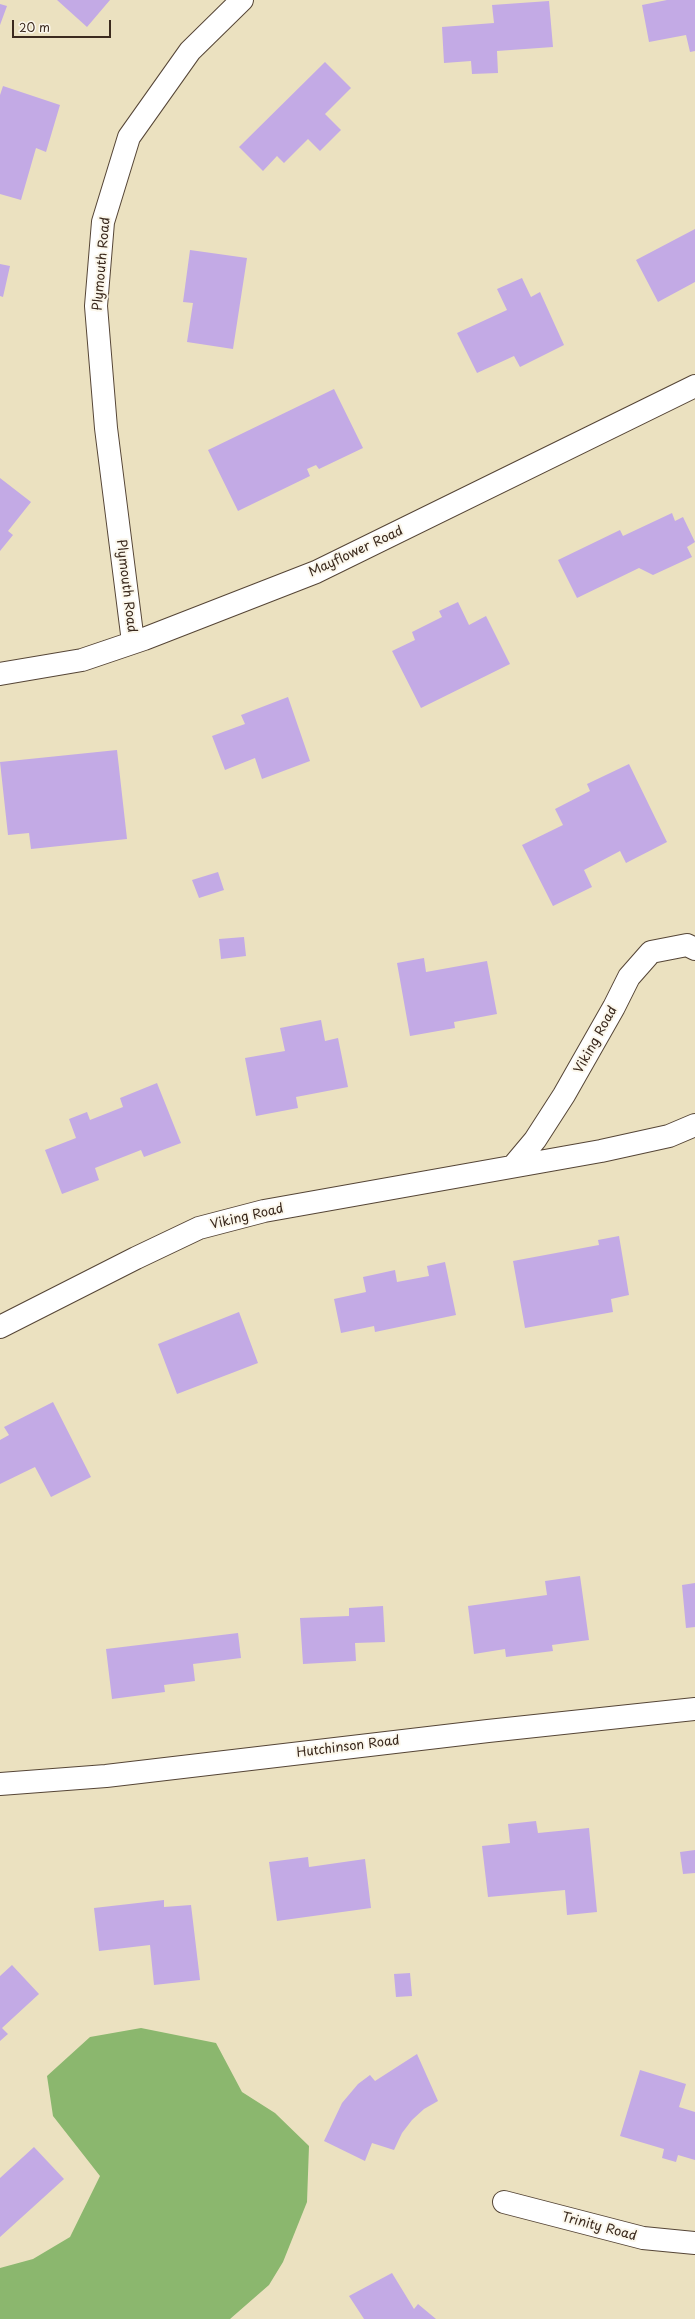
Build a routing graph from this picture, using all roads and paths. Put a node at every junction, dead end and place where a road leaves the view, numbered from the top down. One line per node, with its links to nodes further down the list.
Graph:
1 (242, 0): 3 (street, Plymouth Road)
2 (695, 386): 3 (street, Mayflower Road)
3 (133, 642): 4 (street, Mayflower Road)
4 (0, 674)
5 (695, 949): 7 (street, Viking Road)
6 (695, 1125): 7 (street, Viking Road)
7 (514, 1165): 8 (street, Viking Road)
8 (0, 1327)
9 (695, 1709): 10 (street, Hutchinson Road)
10 (0, 1784)
11 (504, 2202): 12 (street, Trinity Road)
12 (695, 2243)

